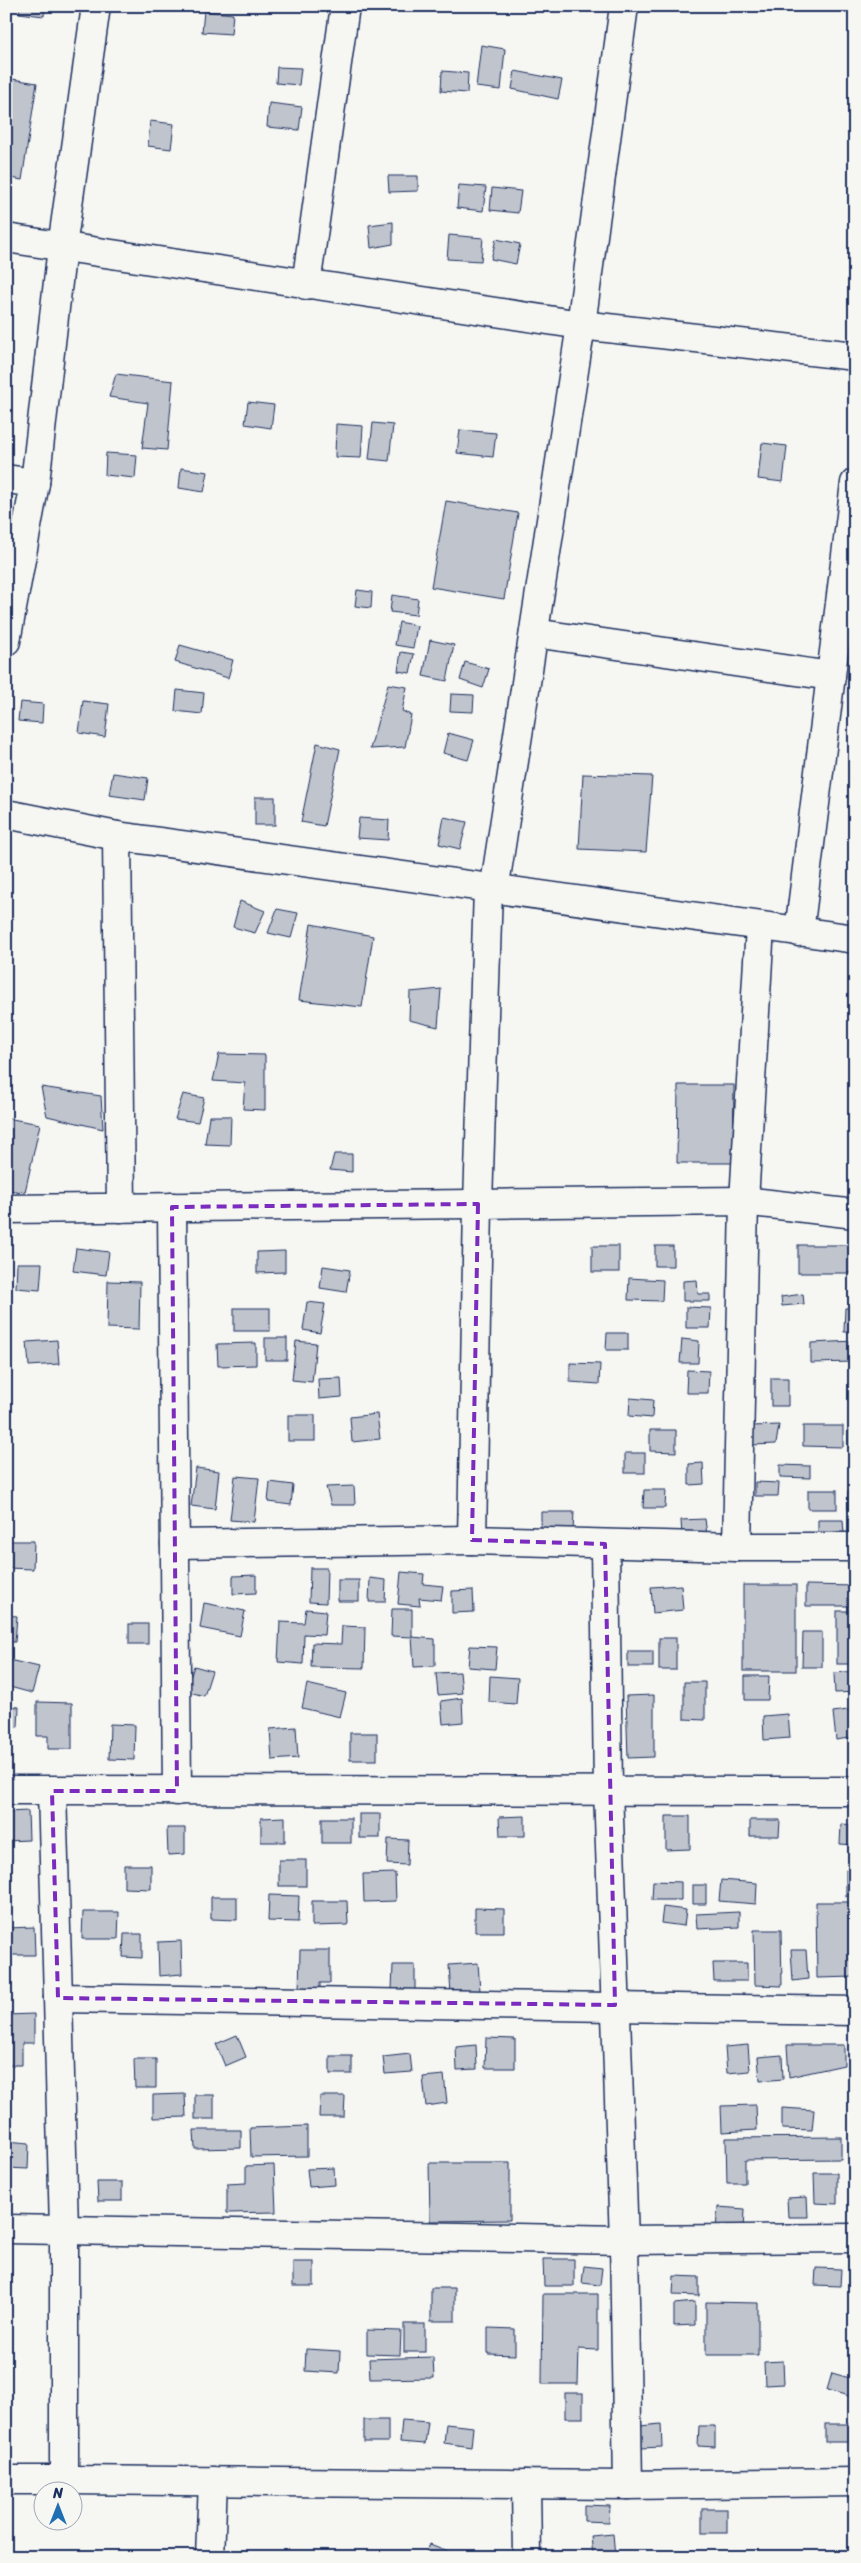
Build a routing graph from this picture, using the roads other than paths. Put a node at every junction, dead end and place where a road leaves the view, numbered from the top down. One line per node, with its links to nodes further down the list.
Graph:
1 (96, 6): 5 (street)
2 (345, 6): 6 (street)
3 (624, 6): 7 (street)
4 (6, 238): 5 (street)
5 (62, 246): 6 (street); 10 (street)
6 (306, 285): 7 (street)
7 (581, 325): 8 (street); 12 (street)
8 (855, 356)
9 (6, 479): 10 (street)
10 (35, 482): 13 (street)
11 (855, 483): 14 (street)
12 (534, 633): 14 (street); 17 (street)
13 (6, 641)
14 (831, 676): 19 (street)
15 (6, 814): 16 (street)
16 (118, 836): 17 (street); 24 (street)
17 (491, 890): 18 (street); 22 (street)
18 (760, 926): 19 (street); 21 (street)
19 (799, 932): 20 (street)
20 (855, 939)
21 (744, 1201): 22 (street); 26 (street); 30 (street)
22 (478, 1204): 23 (street); 27 (street)
23 (172, 1207): 24 (street); 28 (street)
24 (120, 1208): 25 (street)
25 (6, 1209)
26 (855, 1214)
27 (472, 1540): 28 (street); 29 (street)
28 (175, 1544): 35 (street)
29 (605, 1544): 30 (street); 33 (street)
30 (737, 1547): 31 (street)
31 (855, 1547)
32 (6, 1790): 34 (street)
33 (608, 1790): 35 (street); 36 (street); 38 (street)
34 (52, 1791): 35 (street); 37 (street)
35 (177, 1791)
36 (855, 1791)
37 (58, 1998): 38 (street); 41 (street)
38 (615, 2005): 39 (street); 43 (street)
39 (855, 2011)
40 (6, 2229): 41 (street)
41 (64, 2230): 43 (street); 46 (street)
42 (855, 2238): 43 (street)
43 (624, 2240): 51 (street)
44 (6, 2480): 45 (street)
45 (32, 2480)
46 (64, 2480)
47 (82, 2480): 48 (street)
48 (213, 2481): 50 (street); 52 (street)
49 (855, 2482): 51 (street)
50 (526, 2484): 51 (street); 53 (street)
51 (628, 2485)
52 (210, 2557)
53 (527, 2557)

